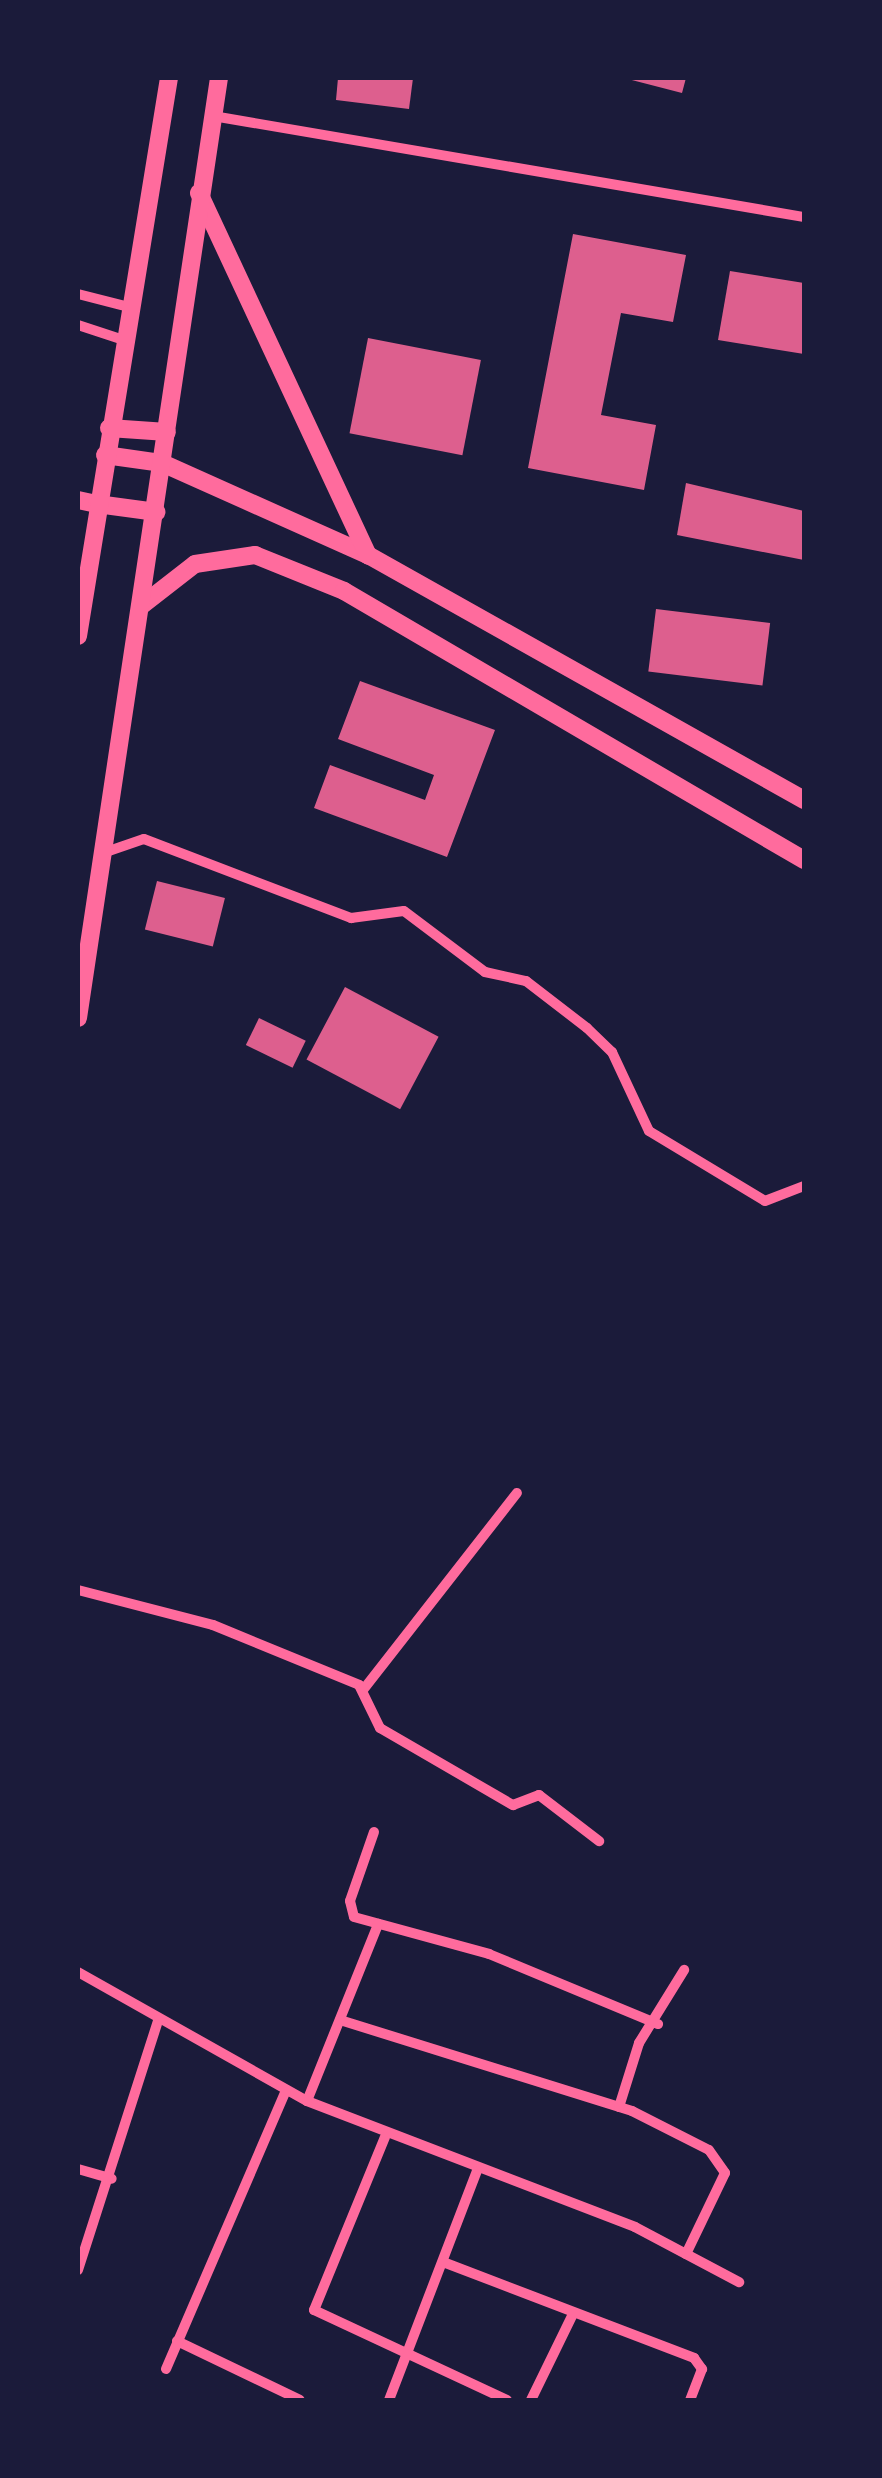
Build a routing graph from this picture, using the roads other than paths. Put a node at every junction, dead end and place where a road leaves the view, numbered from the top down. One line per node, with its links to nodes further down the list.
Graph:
1 (168, 78): 7 (main road)
2 (219, 78): 3 (main road)
3 (213, 116): 4 (main road); 5 (street)
4 (198, 193): 11 (main road); 16 (main road)
5 (804, 217)
6 (78, 294): 7 (street)
7 (129, 306): 9 (main road)
8 (78, 325): 9 (street)
9 (124, 340): 10 (main road)
10 (109, 428): 11 (main road); 12 (main road)
11 (167, 432): 13 (main road)
12 (105, 455): 13 (main road); 14 (main road)
13 (162, 463): 15 (main road); 16 (main road)
14 (87, 502): 15 (main road); 18 (main road)
15 (156, 512): 17 (main road)
16 (368, 555): 19 (main road)
17 (142, 606): 20 (main road); 21 (main road)
18 (78, 636)
19 (804, 800)
20 (102, 854): 22 (main road); 23 (street)
21 (804, 860)
22 (78, 1018)
23 (804, 1186)
24 (517, 1493): 26 (street)
25 (78, 1590): 26 (street)
26 (363, 1690): 28 (street)
27 (374, 1832): 29 (street)
28 (600, 1841)
29 (378, 1924): 32 (street); 34 (street)
30 (684, 1970): 34 (street)
31 (78, 1972): 33 (street)
32 (340, 2020): 36 (street); 37 (street)
33 (158, 2021): 35 (street); 41 (street)
34 (658, 2024): 37 (street)
35 (286, 2090): 36 (street); 47 (street)
36 (308, 2101): 38 (street)
37 (619, 2107): 42 (street)
38 (386, 2138): 40 (street); 48 (street)
39 (78, 2169): 41 (street)
40 (477, 2170): 42 (street); 43 (street)
41 (112, 2179): 44 (street)
42 (686, 2254): 45 (street)
43 (442, 2262): 46 (street); 48 (street)
44 (78, 2270)
45 (739, 2282)
46 (573, 2314): 53 (street); 54 (street)
47 (177, 2342): 49 (street); 50 (street)
48 (413, 2353): 51 (street); 52 (street)
49 (166, 2369)
50 (300, 2400)
51 (388, 2400)
52 (508, 2400)
53 (531, 2400)
54 (690, 2400)

